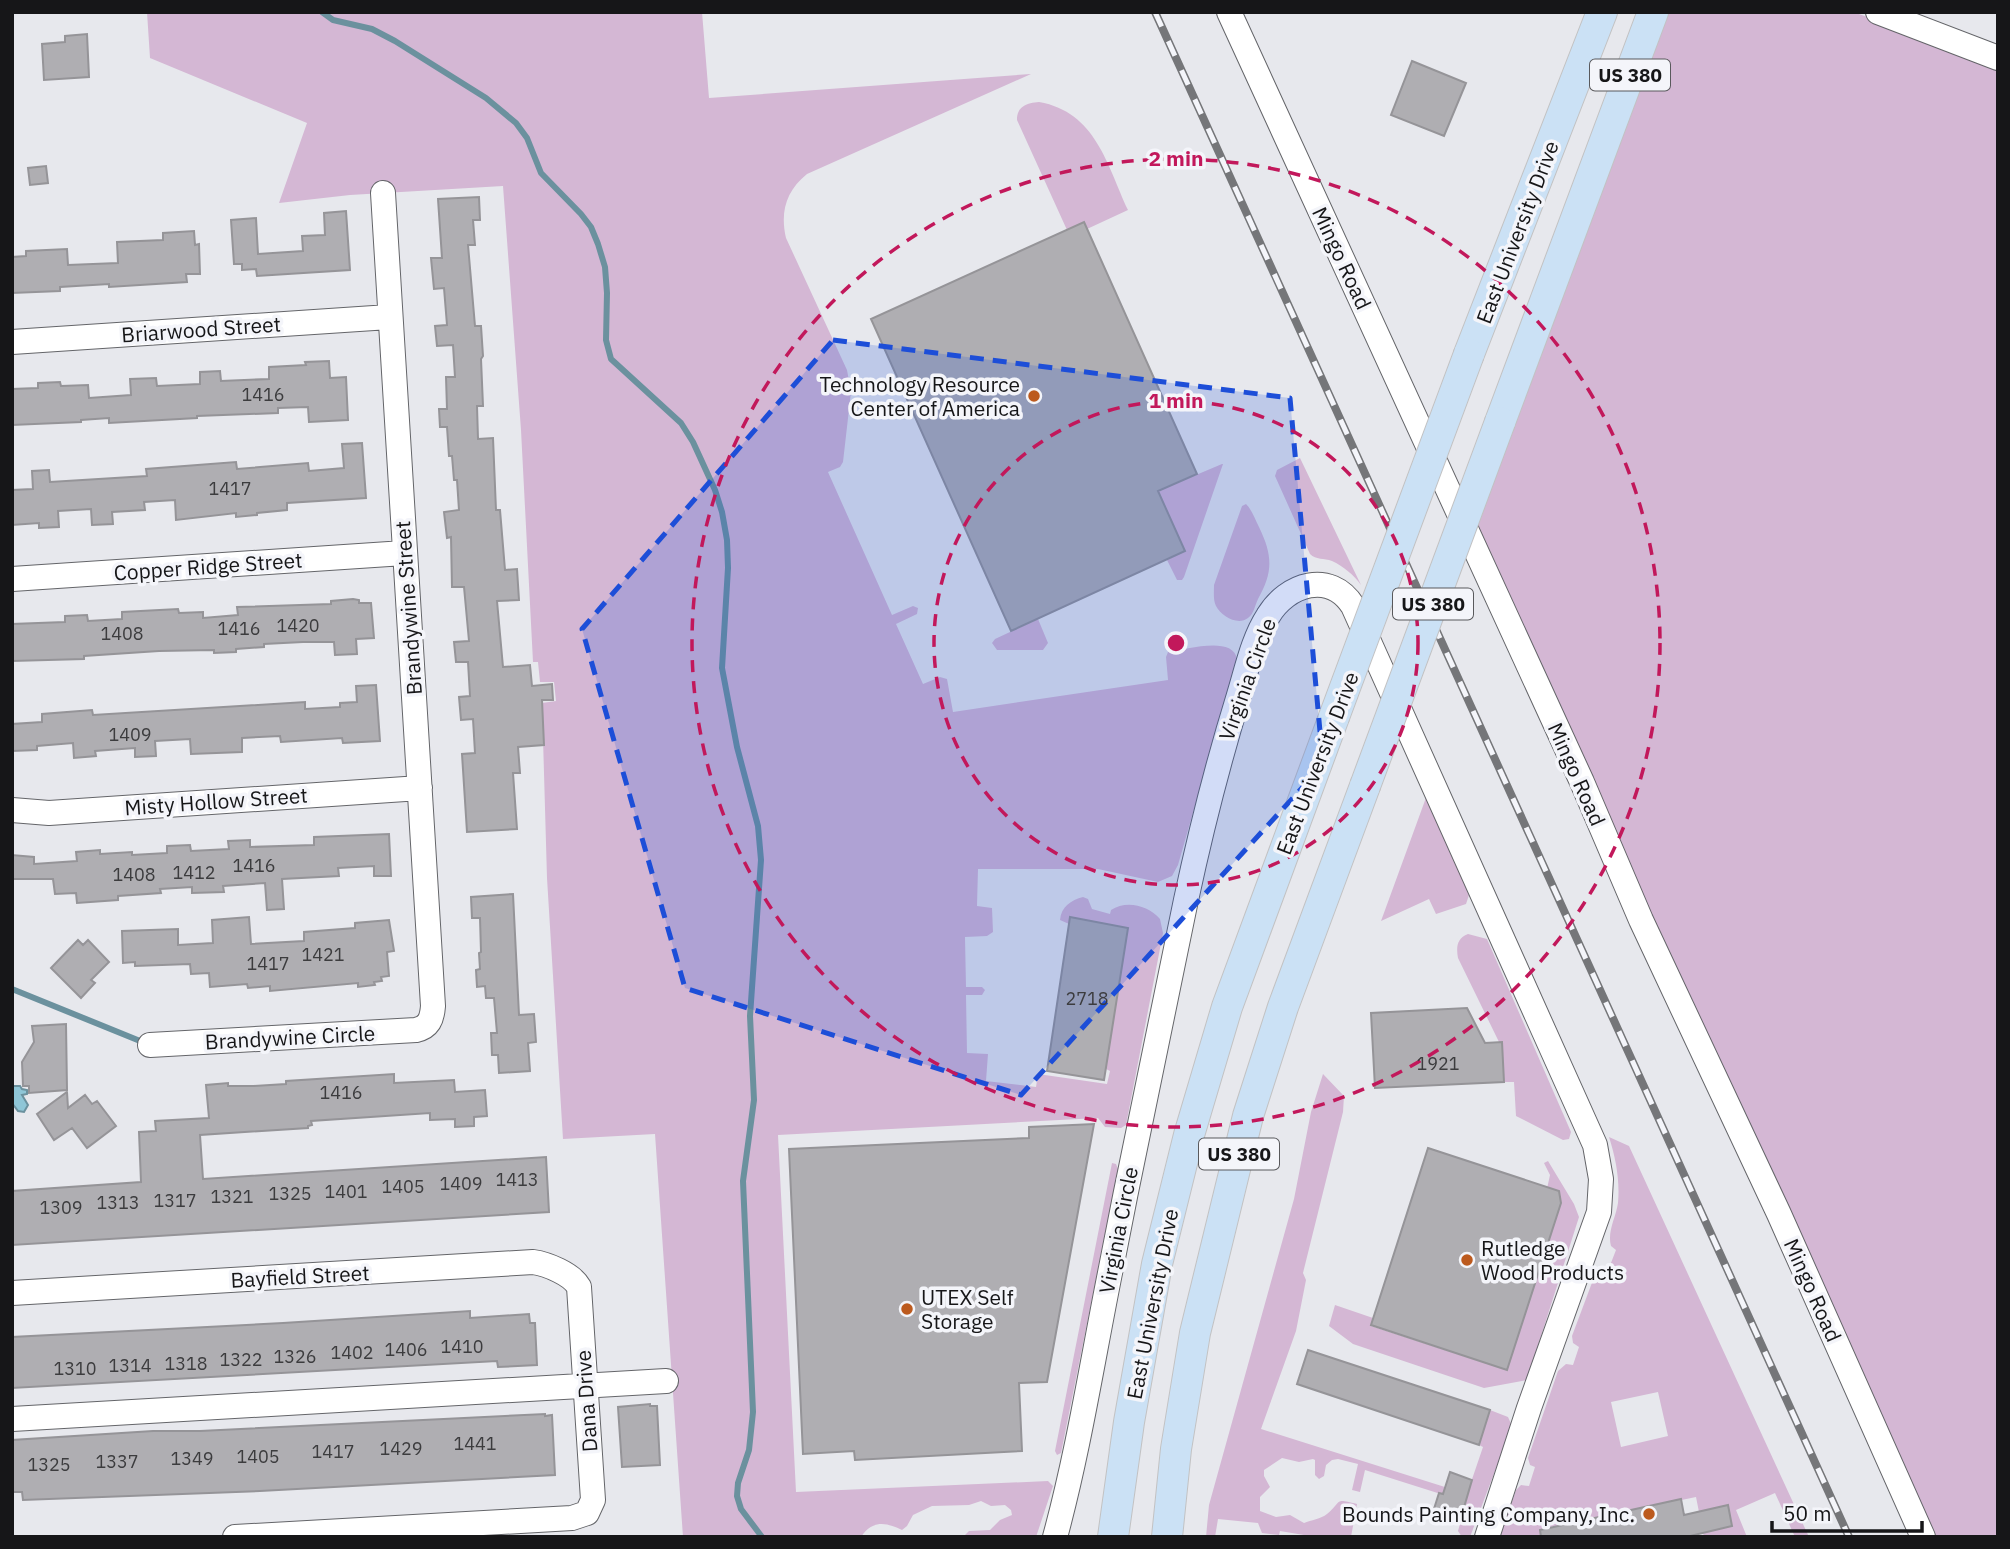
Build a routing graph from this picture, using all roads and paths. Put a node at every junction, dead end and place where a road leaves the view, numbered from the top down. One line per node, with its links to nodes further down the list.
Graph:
1 (1229, 12): 26 (street, Mingo Road)
2 (1602, 12): 23 (main road, East University Drive / US 380, bridge)
3 (1653, 12): 24 (main road, US 380, bridge)
4 (1878, 12): 5 (street)
5 (1998, 58)
6 (383, 194): 7 (street, Brandywine Street)
7 (389, 317): 8 (street, Briarwood Street); 9 (street, Brandywine Street)
8 (12, 342)
9 (404, 553): 10 (street, Copper Ridge Street); 11 (street, Brandywine Street)
10 (12, 579)
11 (420, 788): 12 (street, Misty Hollow Street); 13 (street, Brandywine Street)
12 (12, 810)
13 (429, 1023): 14 (street, Brandywine Circle)
14 (150, 1045)
15 (579, 1287): 16 (street, Bayfield Street); 18 (street, Dana Drive)
16 (12, 1293)
17 (666, 1381): 18 (street)
18 (586, 1386): 19 (street); 20 (street, Dana Drive)
19 (12, 1419)
20 (587, 1525): 21 (street)
21 (235, 1537)
22 (1055, 1537): 25 (street, Virginia Circle)
23 (1113, 1537)
24 (1167, 1537)
25 (1487, 1537)
26 (1923, 1537)

